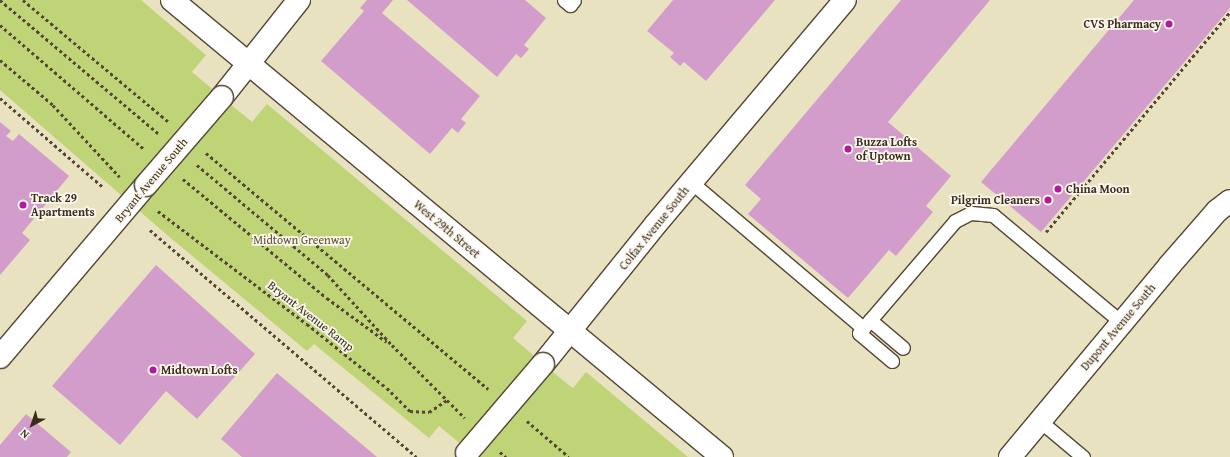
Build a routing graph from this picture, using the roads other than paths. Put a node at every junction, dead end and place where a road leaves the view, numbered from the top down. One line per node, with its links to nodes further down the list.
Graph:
1 (172, 0): 6 (street, West 29th Street)
2 (299, 0): 6 (street, Bryant Avenue South)
3 (564, 0): 4 (lane)
4 (574, 0)
5 (845, 0): 7 (street, Colfax Avenue South)
6 (248, 63): 11 (street, West 29th Street); 13 (street, Bryant Avenue South, bridge)
7 (691, 182): 10 (lane); 11 (street, Colfax Avenue South)
8 (1230, 201): 9 (street, Dupont Avenue South)
9 (1122, 323): 10 (lane); 15 (street, Dupont Avenue South)
10 (864, 327): 12 (lane); 14 (lane)
11 (570, 332): 16 (street, Colfax Avenue South, bridge); 17 (street, West 29th Street)
12 (903, 348)
13 (0, 357)
14 (892, 361)
15 (1040, 421): 18 (street, Dupont Avenue South); 19 (lane)
16 (466, 455)
17 (722, 457)
18 (1010, 457)
19 (1083, 457)

